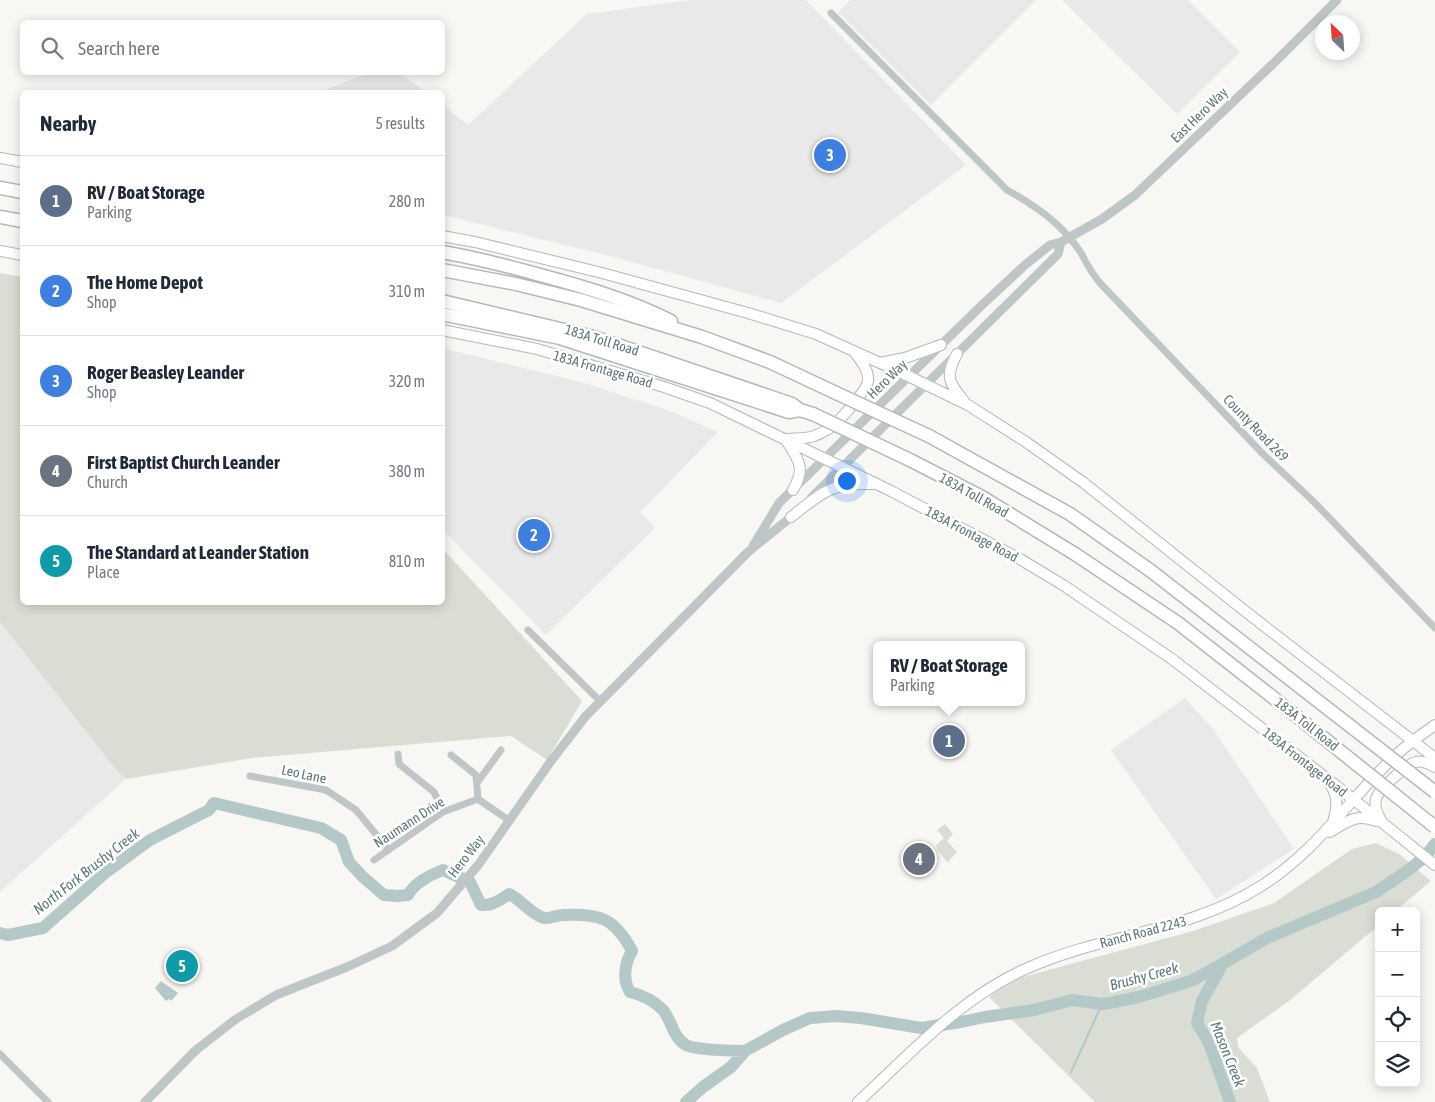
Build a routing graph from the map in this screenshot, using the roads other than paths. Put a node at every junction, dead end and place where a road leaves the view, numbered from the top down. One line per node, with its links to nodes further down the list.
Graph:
1 (1337, 0): 10 (street, East Hero Way)
2 (831, 13): 10 (street, County Road 269)
3 (0, 158): 4 (main road)
4 (20, 162)
5 (0, 188): 6 (highway)
6 (20, 192)
7 (0, 217): 8 (highway)
8 (20, 221)
9 (445, 237): 20 (main road)
10 (1065, 240): 19 (street, Hero Way); 21 (street, Hero Way); 34 (street, County Road 269)
11 (0, 251): 13 (main road)
12 (445, 253): 18 (highway)
13 (20, 255)
14 (445, 271): 18 (highway, 183A Toll Road)
15 (445, 302): 26 (highway, 183A Toll Road)
16 (445, 315): 26 (highway)
17 (445, 331): 27 (main road, 183A Frontage Road)
18 (702, 337): 47 (highway, 183A Toll Road, bridge)
19 (941, 345): 22 (main road); 23 (street, Hero Way)
20 (854, 351): 22 (main road); 27 (main road)
21 (957, 354): 24 (street, Hero Way); 25 (main road)
22 (880, 363): 23 (main road)
23 (909, 377): 24 (main road); 28 (street, Hero Way)
24 (925, 385): 25 (main road); 29 (street, Hero Way)
25 (968, 405): 38 (main road)
26 (800, 410): 54 (highway, 183A Toll Road, bridge)
27 (786, 439): 28 (main road, 183A Frontage Road); 31 (main road)
28 (825, 459): 29 (main road, 183A Frontage Road); 31 (street, Hero Way)
29 (842, 467): 30 (main road, 183A Frontage Road); 32 (street, Hero Way)
30 (876, 484): 32 (main road); 44 (main road, 183A Frontage Road)
31 (793, 490): 33 (street, Hero Way)
32 (791, 517): 33 (street, Hero Way)
33 (748, 552): 36 (street, Hero Way)
34 (1435, 628)
35 (528, 630): 36 (street)
36 (600, 701): 51 (street, Hero Way)
37 (1435, 725): 38 (main road, Ranch Road 2243)
38 (1414, 741): 42 (main road); 49 (main road, Ranch Road 2243)
39 (501, 750): 46 (street)
40 (398, 754): 50 (street)
41 (451, 755): 46 (street)
42 (1435, 758)
43 (1435, 767): 53 (main road)
44 (1321, 774): 49 (main road, 183A Frontage Road); 52 (main road)
45 (250, 776): 56 (street, Leo Lane)
46 (477, 783): 48 (street)
47 (1435, 792)
48 (478, 799): 50 (street, Naumann Drive); 51 (street)
49 (1354, 800): 52 (main road, Ranch Road 2243); 53 (main road, 183A Frontage Road)
50 (443, 812): 56 (street, Naumann Drive)
51 (510, 821): 61 (street, Hero Way)
52 (1332, 825): 55 (main road, Ranch Road 2243)
53 (1384, 825): 55 (main road); 58 (main road, 183A Frontage Road)
54 (1435, 827)
55 (1319, 838): 62 (main road, Ranch Road 2243)
56 (389, 850): 57 (street, Naumann Drive)
57 (374, 860)
58 (1435, 865)
59 (0, 1054): 60 (street)
60 (48, 1102)
61 (145, 1102)
62 (858, 1102)

